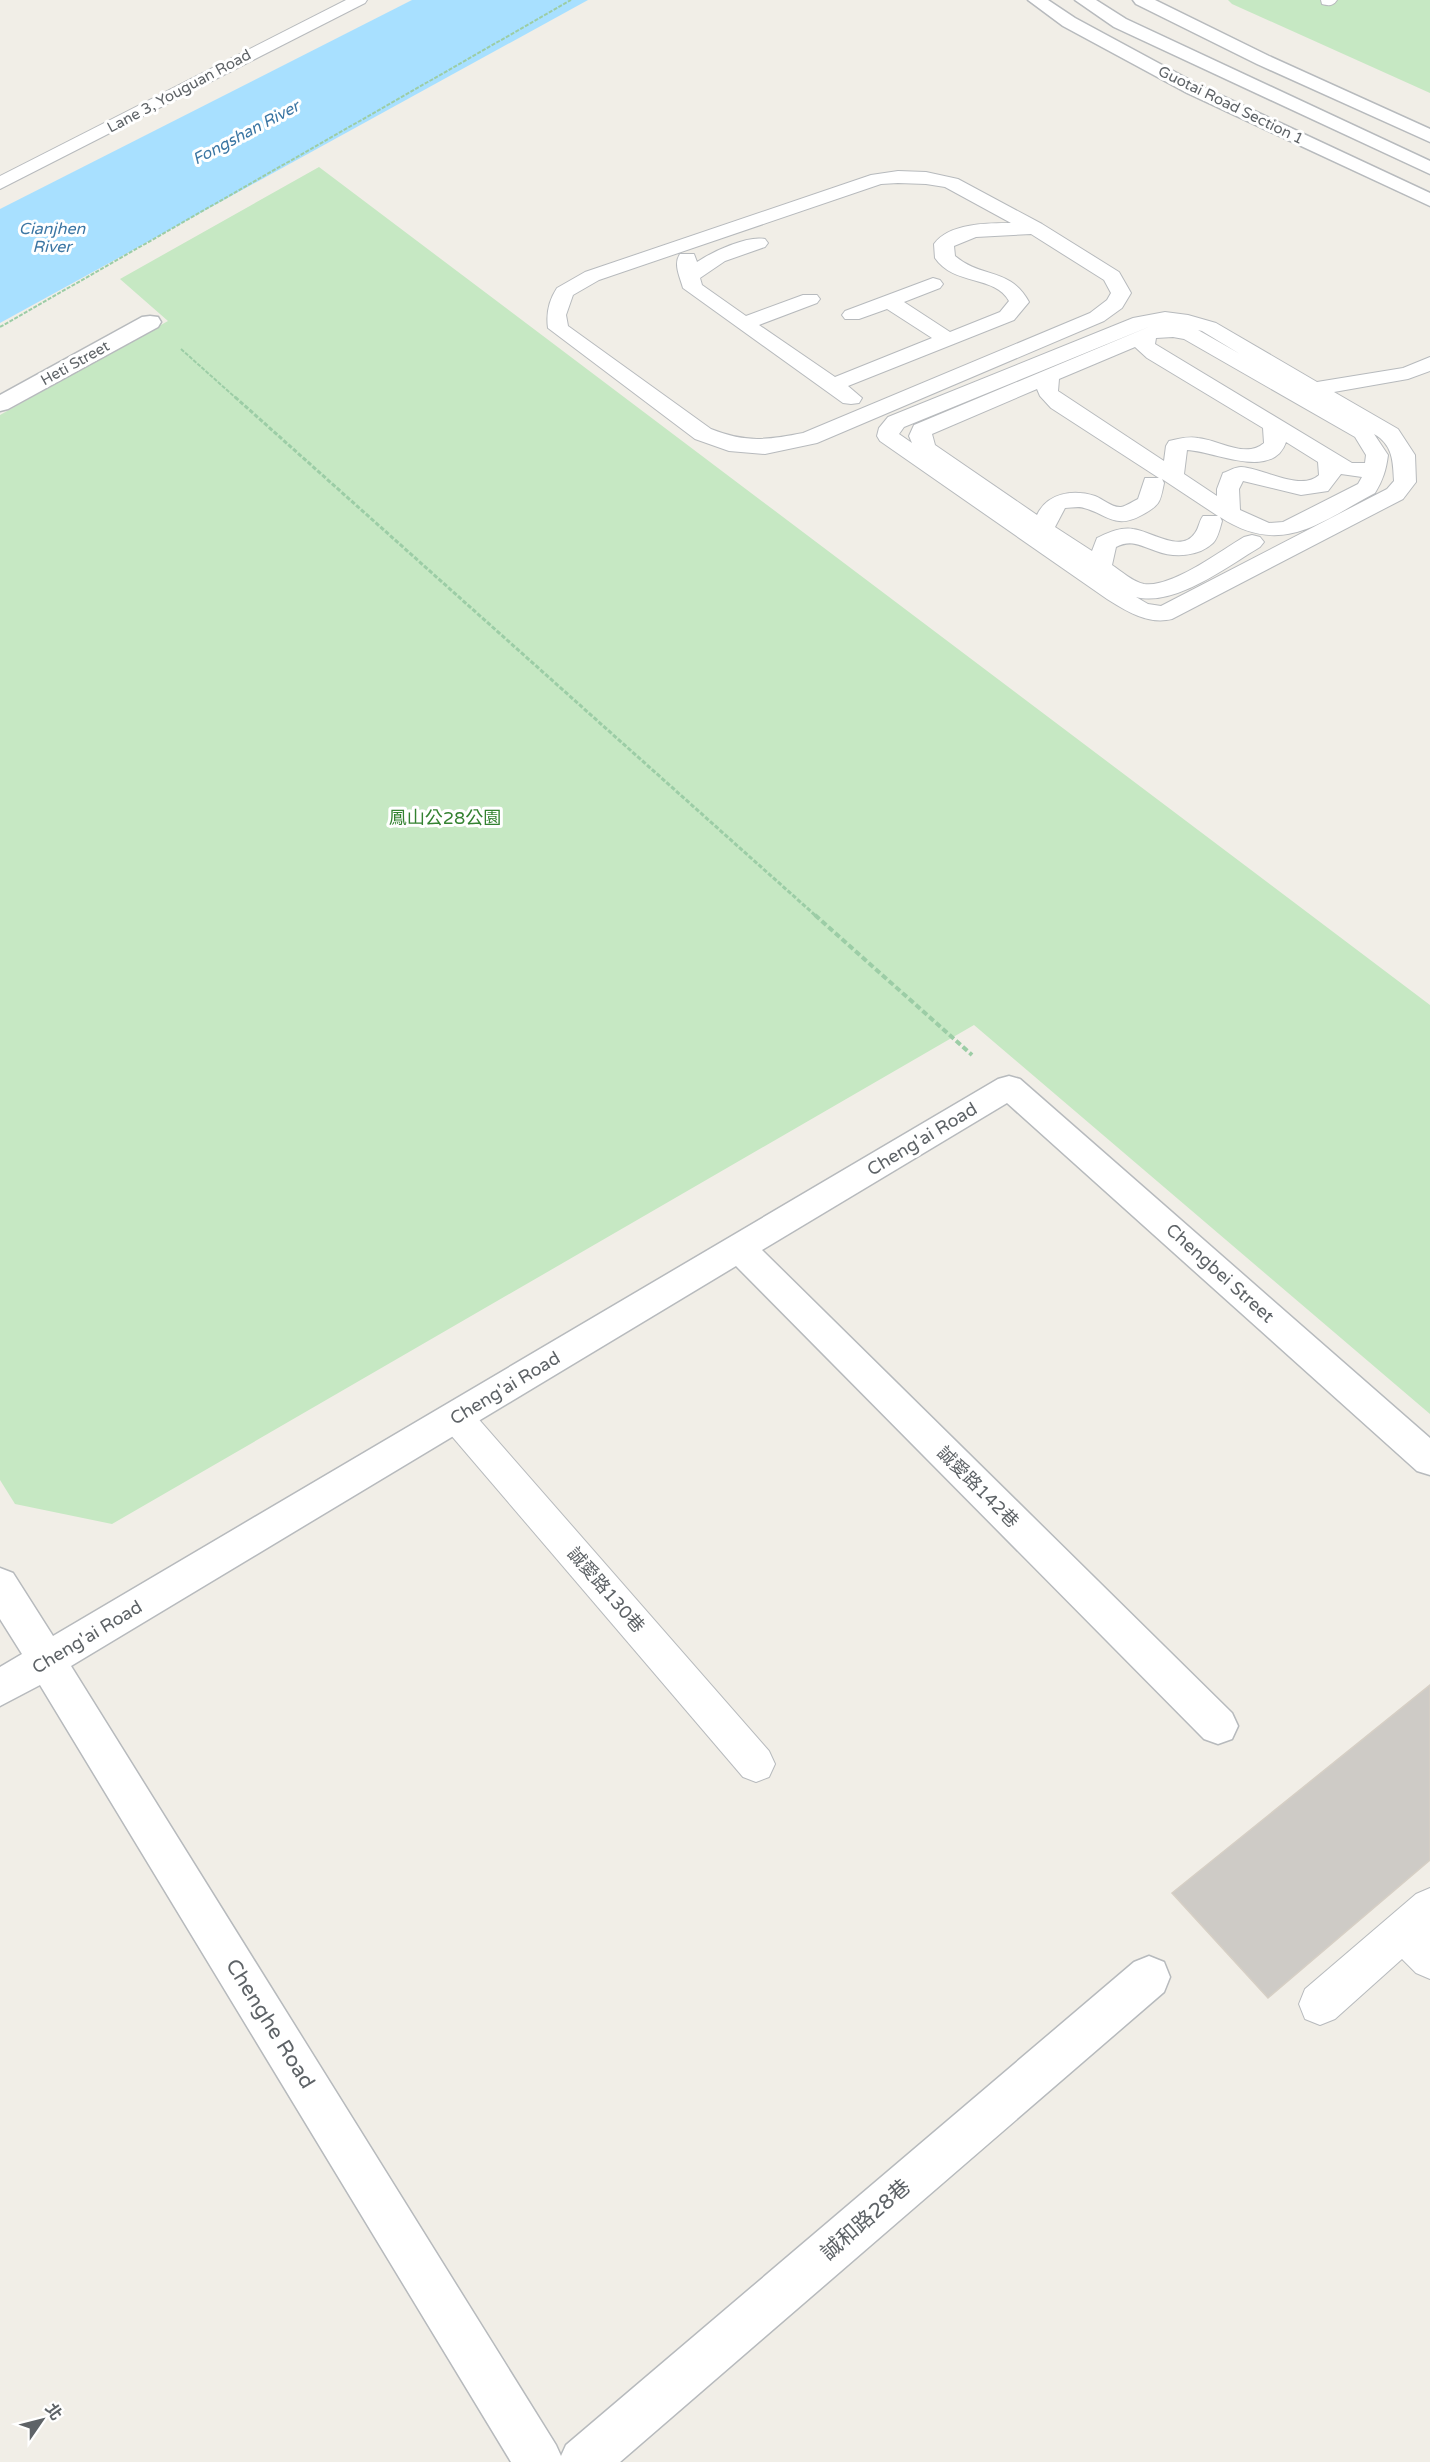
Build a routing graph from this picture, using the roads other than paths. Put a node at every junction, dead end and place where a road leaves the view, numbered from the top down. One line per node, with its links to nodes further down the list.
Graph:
1 (359, 0): 7 (lane, Lane 3, Youguan Road)
2 (1038, 0): 10 (street, Guotai Road Section 1)
3 (1084, 0): 6 (street, Guotai Road Section 1)
4 (1142, 0): 5 (street)
5 (1430, 136)
6 (1430, 168)
7 (0, 183)
8 (903, 196): 9 (lane)
9 (941, 199)
10 (1430, 200)
11 (1035, 228): 13 (lane); 22 (lane); 23 (lane)
12 (772, 238): 14 (lane)
13 (688, 245): 14 (lane); 29 (lane)
14 (689, 276): 20 (lane)
15 (933, 284): 17 (lane)
16 (810, 299): 20 (lane)
17 (889, 301): 18 (lane); 22 (lane)
18 (852, 315)
19 (150, 321): 28 (street, Heti Street)
20 (744, 323): 26 (lane)
21 (1147, 334): 25 (lane); 30 (lane); 34 (lane)
22 (947, 339): 26 (lane)
23 (1010, 353): 25 (lane); 29 (lane)
24 (1430, 363): 27 (lane)
25 (1036, 377): 27 (lane); 35 (lane); 37 (lane); 39 (lane)
26 (833, 385): 29 (lane)
27 (1314, 389): 31 (lane)
28 (0, 404)
29 (873, 413)
30 (1273, 424): 32 (lane); 35 (lane)
31 (1390, 434): 33 (lane); 34 (lane)
32 (1329, 458): 34 (lane); 36 (lane)
33 (1406, 461): 34 (lane); 39 (lane)
34 (1373, 471): 36 (lane)
35 (1163, 480): 36 (lane); 37 (lane)
36 (1220, 517): 38 (lane); 40 (lane)
37 (1043, 528): 40 (lane)
38 (1252, 542): 39 (lane); 40 (lane)
39 (1296, 543)
40 (1100, 568)
41 (1009, 1087): 42 (street, Cheng'ai Road); 44 (street, Chengbei Street)
42 (739, 1248): 43 (street, Cheng'ai Road); 48 (street, 誠愛路142巷)
43 (456, 1417): 46 (street, Cheng'ai Road); 49 (lane, 誠愛路130巷)
44 (1430, 1460)
45 (0, 1585): 46 (street, Chenghe Road)
46 (47, 1661): 47 (street, Cheng'ai Road); 53 (street, Chenghe Road)
47 (0, 1688)
48 (1218, 1726)
49 (756, 1764)
50 (1421, 1933): 52 (lane)
51 (1149, 1977): 54 (street, 誠和路28巷)
52 (1320, 2004)
53 (539, 2462)
54 (583, 2462)

